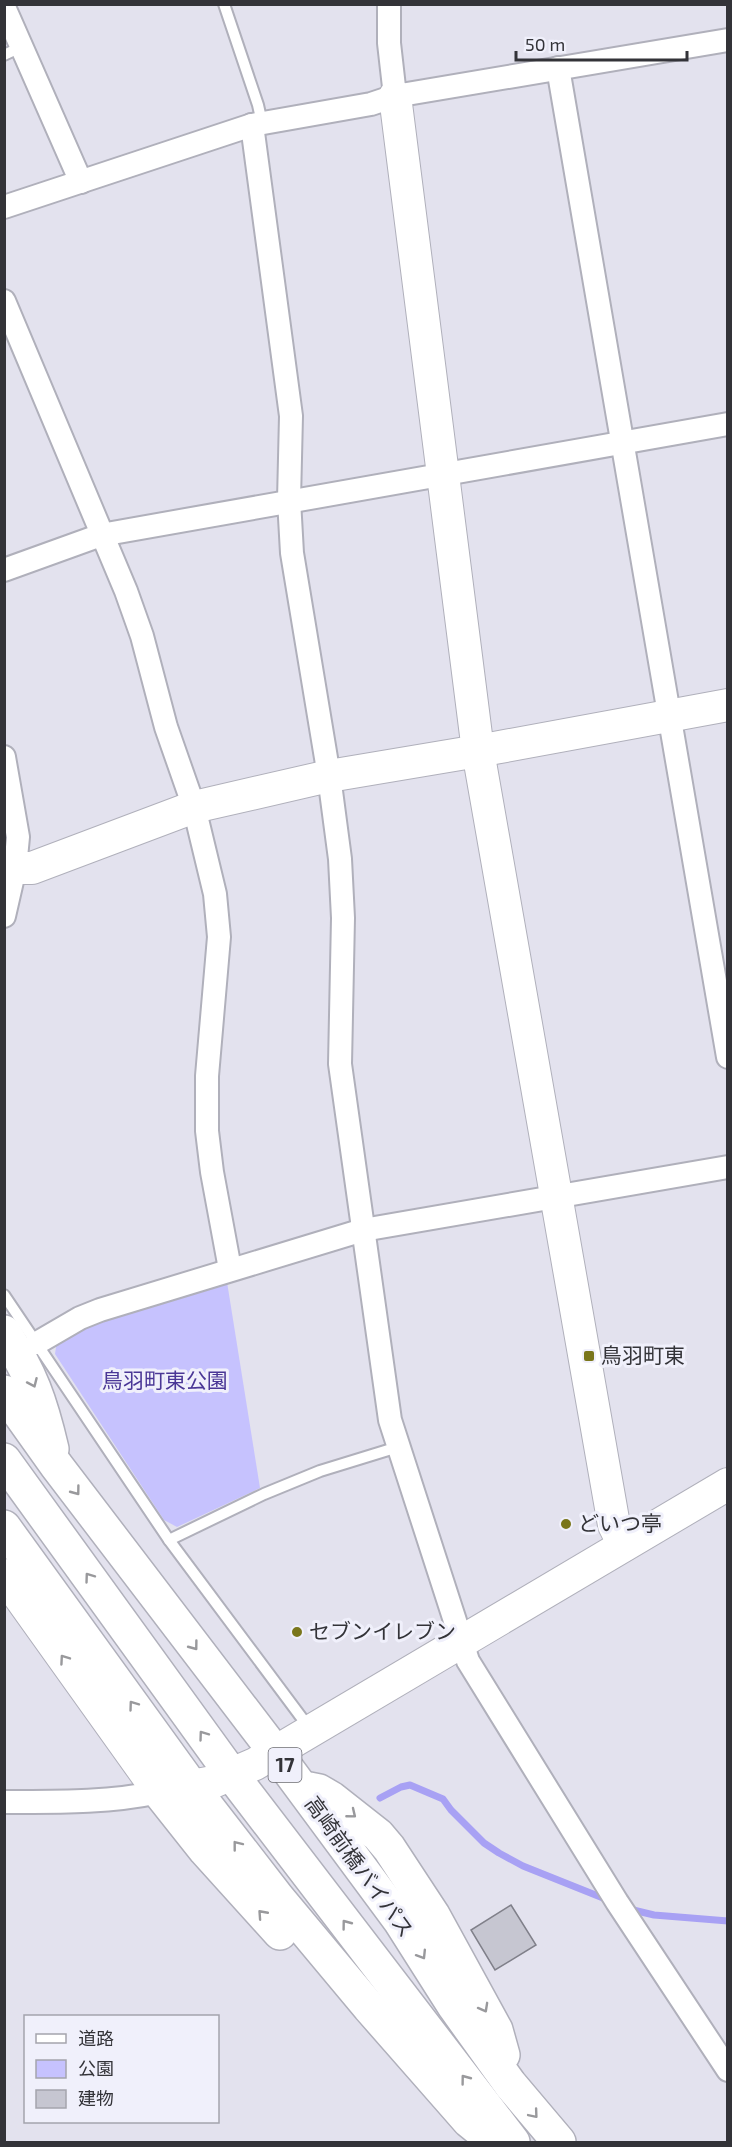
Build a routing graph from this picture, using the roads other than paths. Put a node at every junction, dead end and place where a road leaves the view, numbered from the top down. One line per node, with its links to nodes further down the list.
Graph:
1 (224, 4): 8 (lane)
2 (389, 4): 7 (street)
3 (4, 7): 5 (street)
4 (728, 40): 6 (street)
5 (13, 51): 9 (street)
6 (558, 68): 7 (street); 13 (street)
7 (395, 96): 8 (street); 14 (street)
8 (257, 124): 9 (street); 15 (street)
9 (81, 182): 10 (street)
10 (4, 207)
11 (4, 301): 16 (street)
12 (728, 424): 13 (street)
13 (621, 442): 14 (street); 19 (street)
14 (442, 474): 15 (street); 20 (street)
15 (289, 500): 16 (street); 22 (street)
16 (101, 535): 17 (street); 23 (street)
17 (4, 570)
18 (728, 705): 19 (street)
19 (668, 715): 20 (street); 26 (street)
20 (478, 751): 22 (street); 28 (street)
21 (4, 757): 24 (street)
22 (329, 776): 23 (street); 29 (street)
23 (194, 807): 24 (street); 30 (street)
24 (15, 868): 25 (street)
25 (4, 916)
26 (728, 1057)
27 (728, 1167): 28 (street)
28 (556, 1196): 29 (street); 41 (street)
29 (363, 1230): 30 (street); 35 (street)
30 (230, 1269): 33 (street)
31 (4, 1295): 33 (lane)
32 (4, 1332): 37 (highway, one-way to 37)
33 (37, 1343): 40 (lane)
34 (4, 1392): 37 (highway, 高崎前橋バイパス / 17)
35 (398, 1447): 40 (lane); 43 (street)
36 (4, 1460): 46 (highway, 高崎前橋バイパス / 17, one-way to 36)
37 (56, 1465): 45 (highway, 高崎前橋バイパス / 17, one-way to 45)
38 (728, 1484): 41 (street)
39 (4, 1527): 47 (highway, one-way to 39)
40 (169, 1540): 44 (lane)
41 (624, 1545): 43 (street)
42 (4, 1575): 48 (street, one-way to 42)
43 (460, 1642): 44 (street); 50 (street)
44 (310, 1730): 45 (street)
45 (275, 1752): 46 (street); 54 (highway, 高崎前橋バイパス / 17, one-way to 54)
46 (232, 1775): 47 (street); 53 (highway, 高崎前橋バイパス / 17, one-way to 46)
47 (192, 1787): 48 (street); 52 (highway, one-way to 47)
48 (159, 1792): 49 (street); 51 (highway, one-way to 48)
49 (4, 1802)
50 (728, 2070)
51 (472, 2142)
52 (496, 2142)
53 (513, 2142)
54 (559, 2142)

